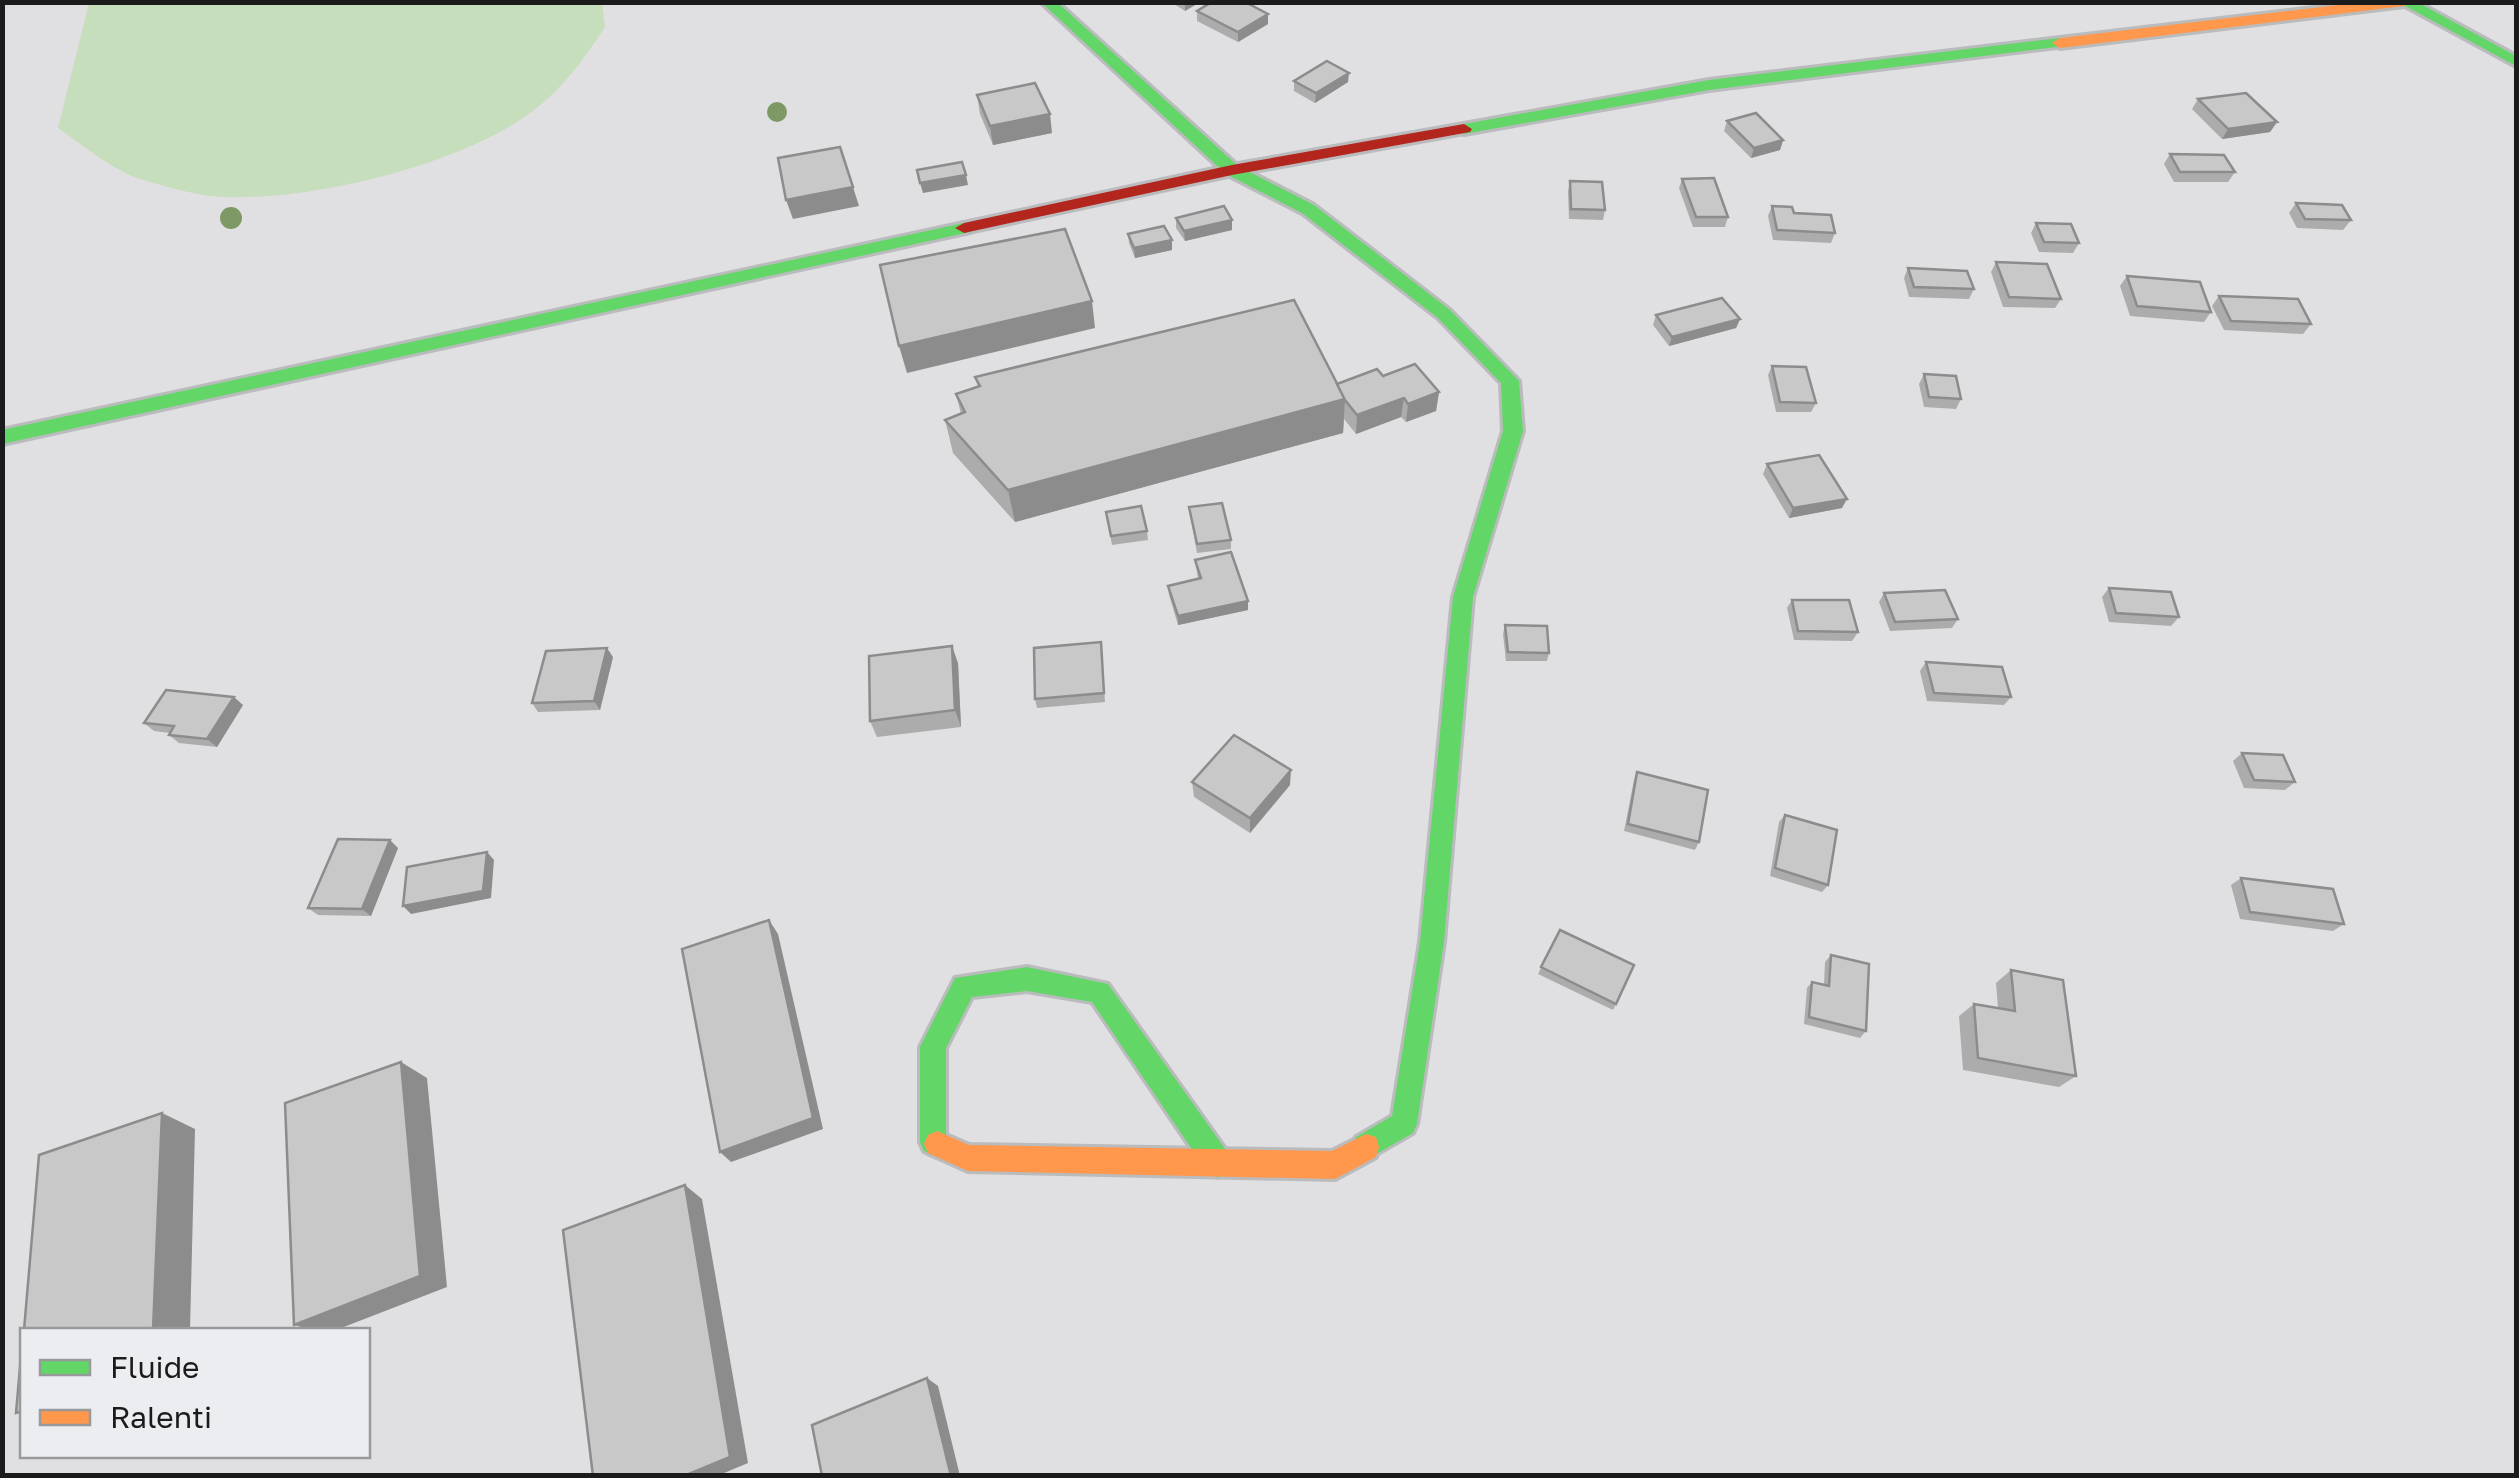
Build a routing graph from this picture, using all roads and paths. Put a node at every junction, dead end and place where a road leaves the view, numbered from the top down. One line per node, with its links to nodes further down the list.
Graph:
1 (1048, 2): 4 (street)
2 (2404, 2): 3 (street); 4 (street)
3 (2516, 62)
4 (1232, 170): 5 (street); 6 (street)
5 (2, 437)
6 (1218, 1162): 6 (street)

